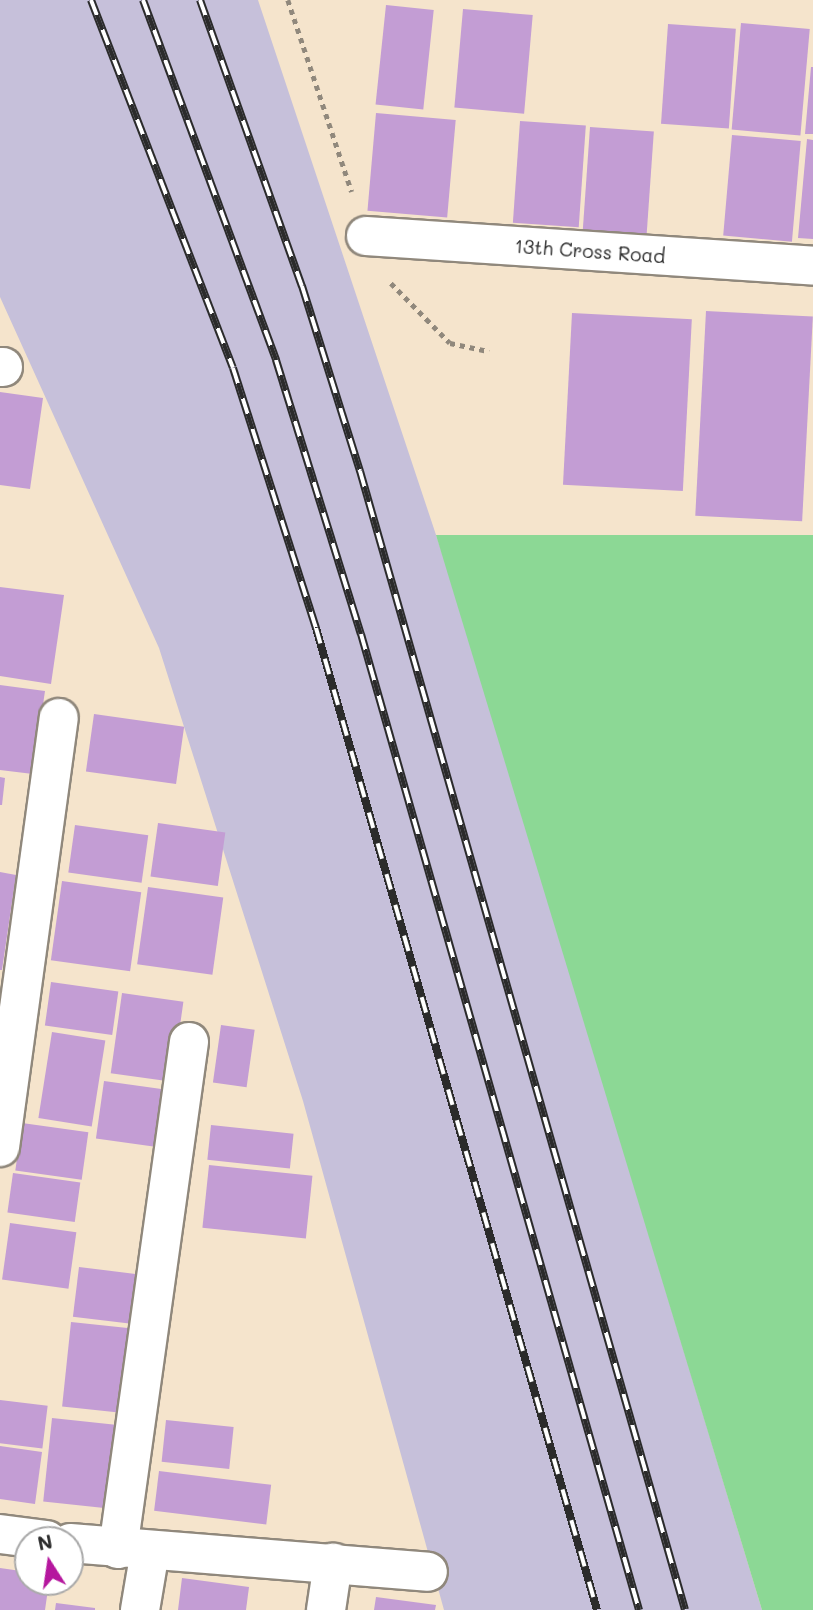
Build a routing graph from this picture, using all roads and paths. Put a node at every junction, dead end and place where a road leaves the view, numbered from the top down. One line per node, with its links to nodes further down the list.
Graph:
1 (288, 0): 2 (path)
2 (366, 236): 3 (street, 13th Cross Road); 4 (path)
3 (813, 266)
4 (489, 351)
5 (59, 718): 7 (street)
6 (189, 1042): 9 (street)
7 (0, 1147)
8 (84, 1545): 9 (street)
9 (134, 1550): 10 (street); 12 (street)
10 (332, 1563): 11 (street); 13 (street)
11 (428, 1572)
12 (140, 1610)
13 (326, 1610)

